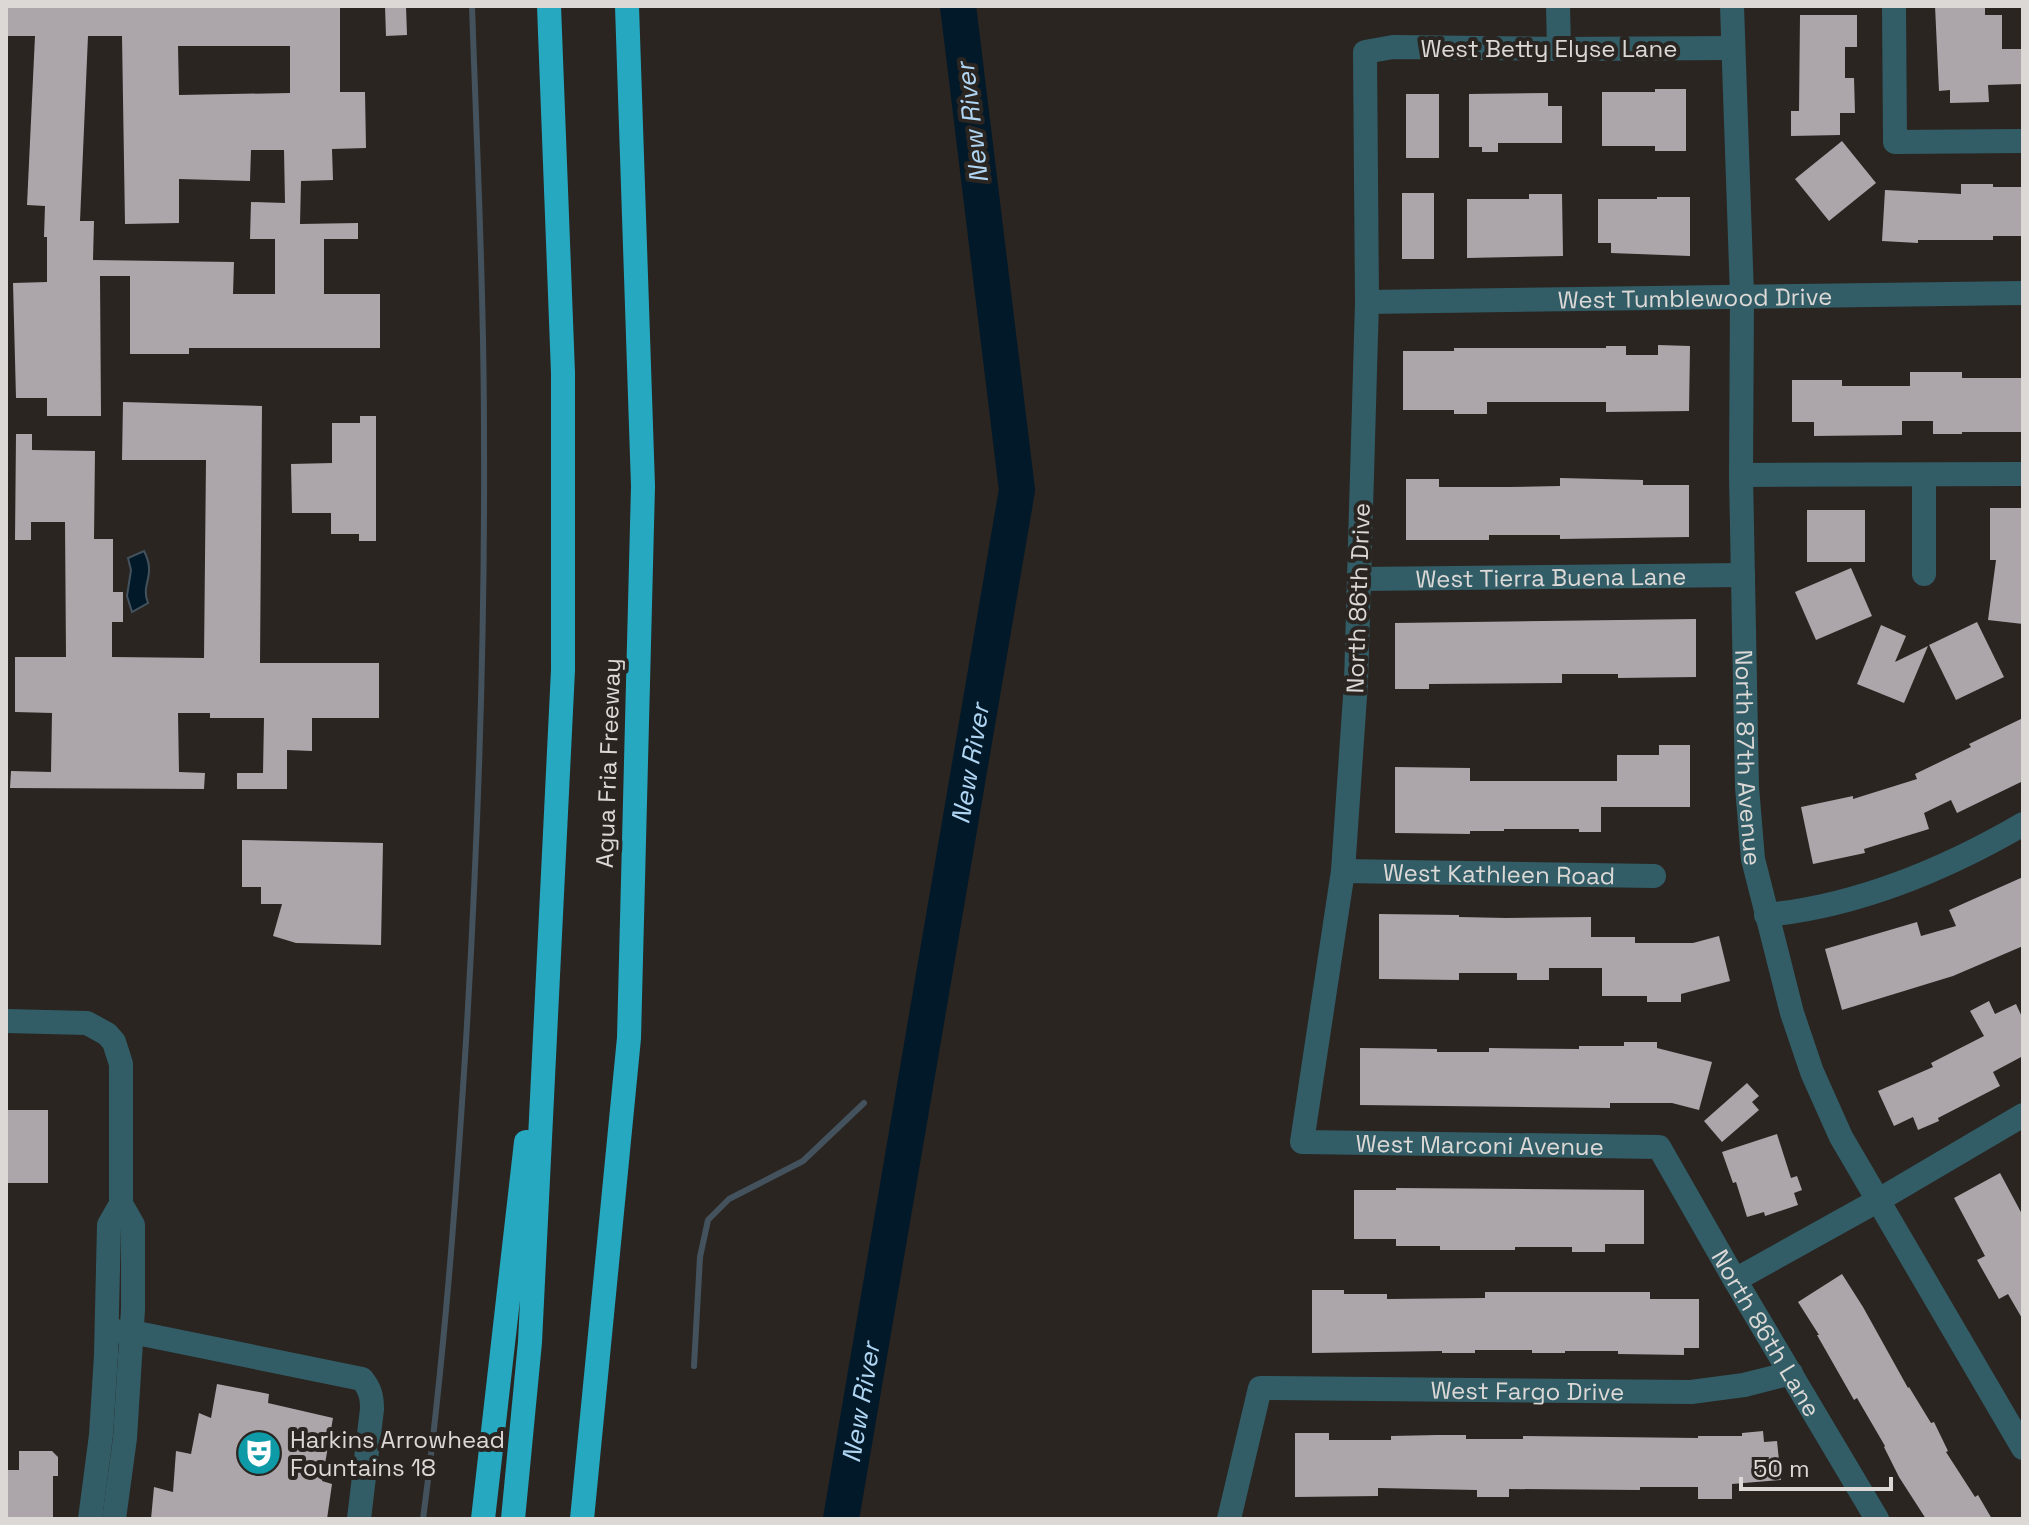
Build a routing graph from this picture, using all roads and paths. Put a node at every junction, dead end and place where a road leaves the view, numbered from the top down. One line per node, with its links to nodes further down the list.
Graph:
1 (549, 6): 22 (highway, Agua Fria Freeway)
2 (627, 6): 40 (highway, Agua Fria Freeway)
3 (1558, 6): 7 (street)
4 (1732, 6): 6 (street, North 87th Avenue)
5 (1894, 6): 9 (street)
6 (1733, 48): 7 (street, West Betty Elyse Lane); 11 (street, North 87th Avenue)
7 (1559, 49): 8 (street, West Betty Elyse Lane)
8 (1365, 52): 12 (street, North 86th Drive)
9 (2023, 141)
10 (2023, 293): 11 (street, West Tumblewood Drive)
11 (1742, 296): 12 (street, West Tumblewood Drive); 14 (street, North 87th Avenue)
12 (1367, 302): 18 (street, North 86th Drive)
13 (2023, 474): 15 (street)
14 (1741, 475): 15 (street); 17 (street, North 87th Avenue)
15 (1924, 475): 16 (street)
16 (1924, 574)
17 (1743, 575): 18 (street, West Tierra Buena Lane); 23 (street, North 87th Avenue)
18 (1359, 579): 20 (street, North 86th Drive)
19 (2023, 824): 23 (street)
20 (1343, 871): 21 (street, West Kathleen Road); 26 (street, North 86th Drive)
21 (1654, 876)
22 (553, 889): 38 (highway); 39 (highway, Agua Fria Freeway)
23 (1766, 915): 28 (street, North 87th Avenue)
24 (6, 1021): 29 (street)
25 (2019, 1126): 28 (street)
26 (1302, 1142): 27 (street, West Marconi Avenue)
27 (1659, 1147): 30 (street, North 86th Lane)
28 (1877, 1201): 30 (street); 34 (street, North 87th Avenue)
29 (121, 1204): 31 (street); 32 (street)
30 (1735, 1280): 33 (street, North 86th Lane)
31 (107, 1331): 32 (street); 35 (street)
32 (132, 1332): 36 (street); 37 (street)
33 (1791, 1373): 41 (street, West Fargo Drive); 42 (street, North 86th Lane)
34 (2023, 1448)
35 (90, 1519)
36 (114, 1519)
37 (359, 1519)
38 (483, 1519)
39 (513, 1519)
40 (582, 1519)
41 (1229, 1519)
42 (1877, 1519)

